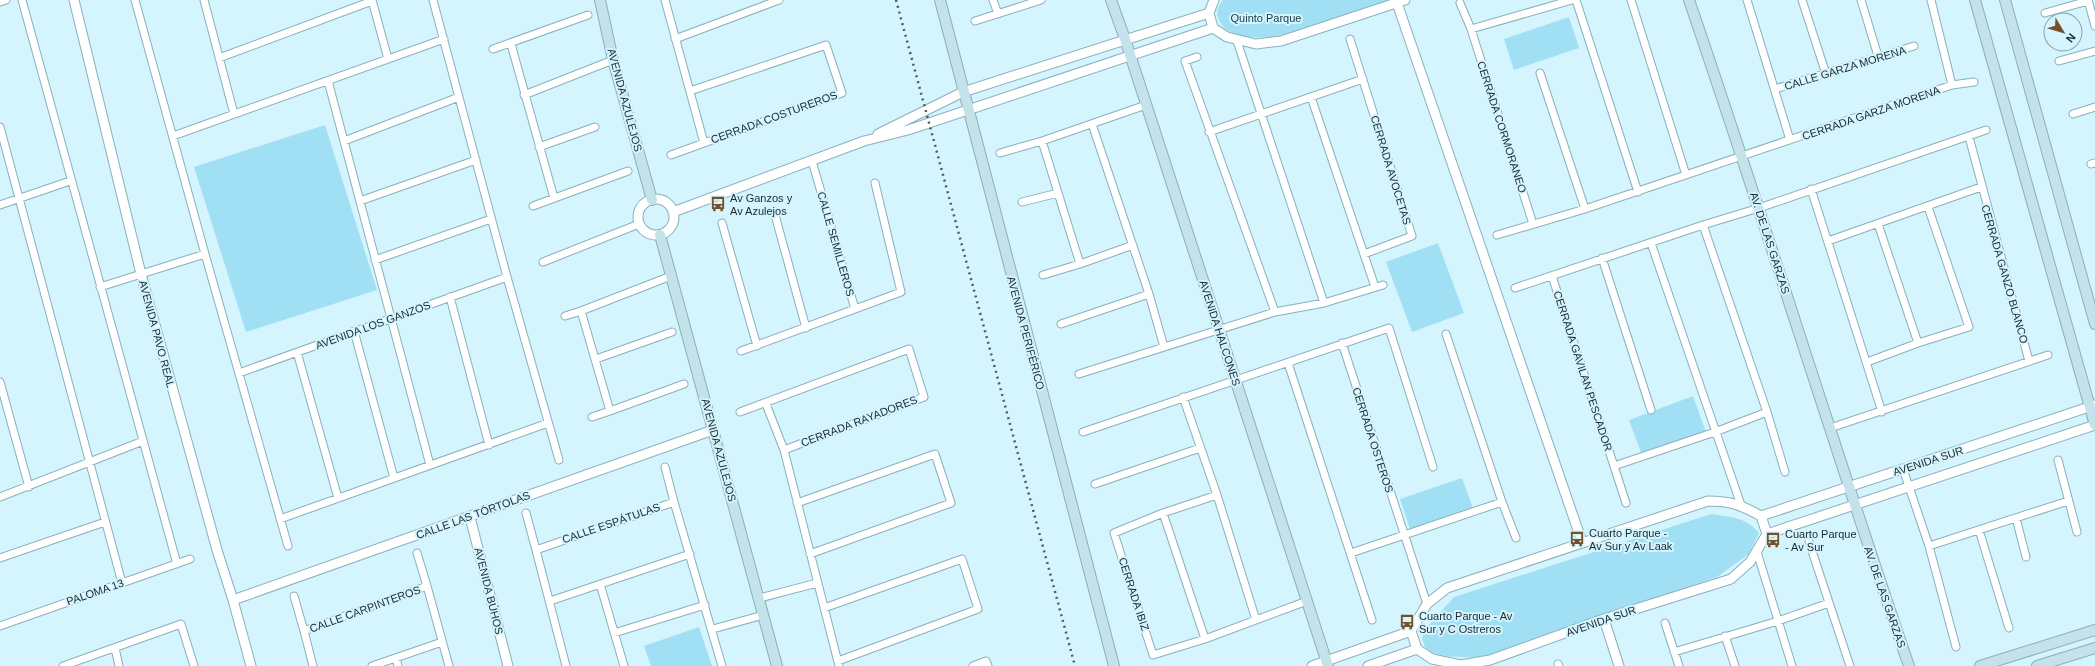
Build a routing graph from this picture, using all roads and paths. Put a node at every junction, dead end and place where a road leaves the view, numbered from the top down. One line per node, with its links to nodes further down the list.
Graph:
1 (6, 0): 28 (street)
2 (22, 0): 97 (street)
3 (74, 0): 132 (street, AVENIDA PAVO REAL)
4 (135, 0): 81 (street)
5 (204, 0): 50 (street)
6 (433, 0): 38 (street)
7 (600, 0): 52 (main road, AVENIDA AZULEJOS)
8 (665, 0): 39 (street, CERRADA COSTUREROS)
9 (779, 0): 39 (street)
10 (940, 0): 62 (main road, AVENIDA PERIFÉRICO)
11 (993, 0): 32 (street)
12 (1041, 0): 32 (street)
13 (1111, 0): 40 (main road, AVENIDA HALCONES)
14 (1214, 0): 31 (street)
15 (1572, 0): 37 (street)
16 (1576, 0): 101 (street)
17 (1631, 0): 96 (street)
18 (1689, 0): 91 (main road, AV. DE LAS GARZAS)
19 (1747, 0): 60 (street, CERRADA GARZA MORENA)
20 (1802, 0): 55 (street)
21 (1861, 0): 47 (street)
22 (1931, 0): 59 (street, CERRADA GARZA MORENA)
23 (1975, 0): 174 (main road)
24 (2005, 0): 150 (main road)
25 (2088, 0): 30 (street); 35 (street)
26 (372, 1): 50 (street); 51 (street)
27 (1401, 1): 42 (street); 227 (street)
28 (0, 2)
29 (1460, 3): 37 (street, CERRADA CORMORANEO)
30 (2051, 12)
31 (1208, 13): 36 (street); 40 (street)
32 (998, 14): 34 (street)
33 (588, 15): 43 (street)
34 (974, 21)
35 (2095, 26)
36 (1214, 28): 42 (street); 48 (street)
37 (1471, 29): 118 (street, CERRADA CORMORANEO)
38 (444, 39): 51 (street); 65 (street)
39 (675, 39): 61 (street, CERRADA COSTUREROS)
40 (1125, 39): 48 (main road, AVENIDA HALCONES); 62 (street)
41 (1350, 39): 56 (street, CERRADA AVOCETAS)
42 (1237, 41): 71 (street)
43 (511, 44): 45 (street); 63 (street)
44 (1914, 46): 47 (street, CALLE GARZA MORENA)
45 (493, 49)
46 (2095, 51): 53 (street)
47 (1878, 56): 55 (street, CALLE GARZA MORENA)
48 (1131, 57): 66 (main road, AVENIDA HALCONES); 69 (street)
49 (1197, 57): 80 (street)
50 (219, 58): 70 (street)
51 (388, 59): 57 (street)
52 (613, 60): 63 (street); 105 (main road, AVENIDA AZULEJOS)
53 (2059, 61)
54 (1540, 73): 112 (street)
55 (1826, 74): 60 (street, CALLE GARZA MORENA)
56 (1363, 79): 64 (street); 127 (street, CERRADA AVOCETAS)
57 (328, 81): 70 (street); 85 (street)
58 (1974, 82): 59 (street, CERRADA GARZA MORENA)
59 (1952, 85): 84 (street, CERRADA GARZA MORENA)
60 (1775, 89): 84 (street, CERRADA GARZA MORENA)
61 (690, 91): 88 (street, CERRADA COSTUREROS); 88 (street, CERRADA COSTUREROS)
62 (963, 92): 67 (street); 69 (main road, AVENIDA PERIFÉRICO)
63 (524, 95): 89 (street)
64 (1311, 96): 71 (street); 127 (street)
65 (459, 97): 85 (street); 93 (street)
66 (1146, 105): 75 (street); 152 (main road, AVENIDA HALCONES)
67 (933, 107): 73 (street); 74 (street)
68 (2095, 107): 72 (street)
69 (967, 110): 74 (street); 294 (main road, AVENIDA PERIFÉRICO)
70 (234, 114): 81 (street)
71 (1261, 114): 80 (street); 143 (street)
72 (2074, 114)
73 (905, 120): 78 (street); 86 (street)
74 (936, 120): 78 (street)
75 (1092, 124): 87 (street); 125 (street)
76 (0, 127): 83 (street)
77 (595, 127): 89 (street)
78 (908, 130): 86 (street)
79 (1986, 130): 82 (street)
80 (1209, 132): 146 (street)
81 (173, 136): 126 (street)
82 (1969, 137): 99 (street, CERRADA GANZO BLANCO); 100 (street)
83 (1, 138): 103 (street)
84 (1790, 140): 91 (street, CERRADA GARZA MORENA)
85 (344, 141): 106 (street)
86 (864, 141): 94 (street)
87 (1042, 141): 90 (street); 102 (street)
88 (704, 142): 92 (street, CERRADA COSTUREROS)
89 (539, 147): 104 (street)
90 (1000, 153)
91 (1747, 154): 96 (street); 111 (main road, AV. DE LAS GARZAS)
92 (671, 155)
93 (476, 160): 106 (street); 115 (street)
94 (812, 161): 113 (street); 144 (street, CALLE SEMILLEROS)
95 (628, 171): 104 (street)
96 (1686, 175): 101 (street)
97 (70, 181): 103 (street); 138 (street)
98 (875, 183): 144 (street)
99 (1981, 187): 110 (street); 164 (street, CERRADA GANZO BLANCO)
100 (1811, 189): 111 (street); 123 (street)
101 (1638, 192): 112 (street)
102 (1058, 193): 107 (street); 131 (street)
103 (18, 198): 108 (street); 193 (street)
104 (554, 198): 109 (street)
105 (652, 200): 113 (street); 117 (street)
106 (360, 201): 129 (street)
107 (1022, 202)
108 (0, 205)
109 (533, 206)
110 (1928, 207): 120 (street); 157 (street)
111 (1759, 208): 119 (street, CERRADA GAVILAN PESCADOR); 183 (main road, AV. DE LAS GARZAS)
112 (1585, 209): 118 (street)
113 (673, 212): 121 (street)
114 (775, 215): 151 (street)
115 (491, 219): 129 (street); 136 (street)
116 (722, 223): 158 (street)
117 (640, 224): 121 (street); 130 (street)
118 (1534, 224): 122 (street)
119 (1703, 224): 124 (street, CERRADA GAVILAN PESCADOR); 178 (street)
120 (1878, 224): 123 (street); 157 (street)
121 (660, 235): 134 (main road, AVENIDA AZULEJOS)
122 (1497, 235)
123 (1828, 241): 165 (street)
124 (1651, 243): 128 (street, CERRADA GAVILAN PESCADOR); 186 (street)
125 (1133, 245): 131 (street); 141 (street)
126 (204, 254): 132 (street); 167 (street)
127 (1364, 254): 139 (street)
128 (1602, 258): 135 (street, CERRADA GAVILAN PESCADOR); 175 (street)
129 (375, 260): 148 (street)
130 (543, 262)
131 (1080, 264): 133 (street)
132 (141, 274): 138 (street); 247 (street, AVENIDA PAVO REAL)
133 (1042, 275)
134 (671, 276): 145 (street); 184 (main road, AVENIDA AZULEJOS)
135 (1552, 276): 140 (street, CERRADA GAVILAN PESCADOR); 195 (street, CERRADA GAVILAN PESCADOR)
136 (507, 277): 142 (street, AVENIDA LOS GANZOS); 181 (street)
137 (1382, 285): 139 (street)
138 (100, 287): 187 (street)
139 (1375, 287): 143 (street)
140 (1515, 288)
141 (1149, 294): 149 (street); 159 (street)
142 (450, 297): 148 (street, AVENIDA LOS GANZOS); 188 (street)
143 (1324, 303): 146 (street)
144 (855, 309): 151 (street, CALLE SEMILLEROS)
145 (581, 311): 147 (street); 163 (street)
146 (1275, 312): 152 (street)
147 (565, 316)
148 (391, 318): 153 (street, AVENIDA LOS GANZOS); 194 (street)
149 (1061, 324)
150 (2095, 324)
151 (806, 328): 158 (street, CALLE SEMILLEROS)
152 (1224, 329): 159 (street); 169 (main road, AVENIDA HALCONES)
153 (354, 331): 161 (street, AVENIDA LOS GANZOS); 200 (street)
154 (672, 332): 163 (street)
155 (1446, 334): 210 (street)
156 (1342, 343): 166 (street); 197 (street); 225 (street, CERRADA OSTEROS)
157 (1918, 343): 165 (street)
158 (757, 346): 160 (street, CALLE SEMILLEROS)
159 (1164, 347): 168 (street)
160 (741, 351)
161 (297, 352): 167 (street, AVENIDA LOS GANZOS); 207 (street)
162 (2048, 355): 164 (street)
163 (596, 359): 176 (street)
164 (2029, 361): 179 (street)
165 (1867, 362): 179 (street)
166 (1288, 363): 169 (street); 234 (street)
167 (239, 373): 220 (street)
168 (1079, 374)
169 (1232, 380): 172 (street); 249 (main road, AVENIDA HALCONES)
170 (0, 382): 202 (street)
171 (684, 384): 176 (street)
172 (1182, 397): 185 (street); 189 (street)
173 (766, 404): 177 (street, CERRADA RAYADORES); 190 (street); 190 (street, CERRADA RAYADORES)
174 (2093, 406): 182 (main road); 198 (street, AVENIDA SUR)
175 (1651, 410)
176 (610, 411): 180 (street)
177 (740, 412)
178 (1767, 412): 186 (street, CERRADA GAVILAN PESCADOR); 199 (street)
179 (1882, 412): 183 (street)
180 (592, 417)
181 (548, 423): 188 (street); 191 (street)
182 (2095, 425): 204 (street, AVENIDA SUR)
183 (1830, 428): 203 (main road, AV. DE LAS GARZAS)
184 (713, 430): 218 (street, CALLE LAS TÓRTOLAS); 246 (main road, AVENIDA AZULEJOS)
185 (1083, 432)
186 (1715, 432): 195 (street, CERRADA GAVILAN PESCADOR); 213 (street)
187 (142, 441): 193 (street); 240 (street)
188 (488, 445): 194 (street)
189 (1200, 448): 201 (street); 205 (street)
190 (784, 450): 211 (street)
191 (559, 460)
192 (2058, 460): 208 (street)
193 (89, 462): 202 (street); 221 (street)
194 (430, 465): 200 (street)
195 (1614, 466): 212 (street, CERRADA GAVILAN PESCADOR)
196 (665, 467): 209 (street)
197 (1433, 467)
198 (1903, 469): 203 (street, AVENIDA SUR); 204 (street)
199 (1785, 472)
200 (394, 478): 207 (street)
201 (1095, 484)
202 (29, 486): 206 (street)
203 (1848, 487): 214 (main road, AV. DE LAS GARZAS); 217 (street, AVENIDA SUR)
204 (1910, 490): 214 (street, AVENIDA SUR); 230 (street)
205 (1217, 495): 216 (street, CERRADA IBIZ); 256 (street)
206 (0, 497)
207 (338, 498): 220 (street)
208 (2068, 501): 219 (street); 223 (street)
209 (674, 502): 231 (street, CALLE ESPÁTULAS); 235 (street, CALLE ESPÁTULAS)
210 (1502, 502): 225 (street); 226 (street)
211 (797, 503): 236 (street); 236 (street)
212 (1626, 503)
213 (1741, 505): 217 (street); 227 (street)
214 (1854, 505): 224 (street, AVENIDA SUR); 302 (main road, AV. DE LAS GARZAS)
215 (526, 513): 231 (street)
216 (1163, 513): 268 (street); 268 (street, CERRADA IBIZ)
217 (1761, 516): 224 (street)
218 (470, 517): 247 (street, CALLE LAS TÓRTOLAS); 287 (street, AVENIDA BÚHOS)
219 (2016, 518): 222 (street); 237 (street)
220 (280, 519): 229 (street)
221 (105, 522): 238 (street); 242 (street)
222 (1979, 530): 230 (street); 261 (street)
223 (2077, 532)
224 (1767, 534): 232 (street, AVENIDA SUR)
225 (1403, 536): 234 (street); 251 (street, CERRADA OSTEROS)
226 (1516, 538)
227 (1582, 542): 251 (street)
228 (1809, 542): 250 (street)
229 (288, 546)
230 (1929, 546): 270 (street)
231 (536, 550): 248 (street)
232 (1757, 552): 255 (street, AVENIDA SUR); 258 (street)
233 (417, 553): 244 (street)
234 (1351, 553): 257 (street)
235 (690, 554): 243 (street); 252 (street, CALLE ESPÁTULAS)
236 (810, 554): 241 (street)
237 (2026, 557)
238 (0, 558)
239 (190, 559): 240 (street, PALOMA 13)
240 (177, 564): 242 (street, PALOMA 13)
241 (817, 582): 246 (street); 253 (street)
242 (122, 583): 260 (street, PALOMA 13)
243 (600, 584): 248 (street); 266 (street)
244 (427, 586): 264 (street, CALLE CARPINTEROS); 269 (street, CALLE CARPINTEROS)
245 (294, 596): 264 (street)
246 (760, 598): 254 (main road, AVENIDA AZULEJOS)
247 (233, 600): 282 (street, AVENIDA PAVO REAL)
248 (550, 601): 288 (street)
249 (1302, 602): 256 (street, CERRADA IBIZ); 277 (main road, AVENIDA HALCONES)
250 (1829, 603): 258 (street); 301 (street)
251 (1427, 604): 265 (street)
252 (705, 605): 262 (street, CALLE ESPÁTULAS); 266 (street)
253 (824, 608): 276 (street); 276 (street)
254 (763, 614): 262 (street); 291 (main road, AVENIDA AZULEJOS)
255 (1604, 619): 278 (street, AVENIDA SUR); 297 (street)
256 (1256, 620): 268 (street, CERRADA IBIZ)
257 (1372, 620)
258 (1778, 621): 267 (street); 300 (street)
259 (1665, 623): 274 (street)
260 (0, 626)
261 (2009, 628)
262 (713, 629): 290 (street, CALLE ESPÁTULAS)
263 (2095, 630): 303 (main road)
264 (304, 631): 283 (street, CALLE CARPINTEROS)
265 (1411, 631): 273 (street); 277 (street)
266 (614, 634): 289 (street)
267 (1724, 636): 274 (street); 299 (street)
268 (1205, 640)
269 (442, 642): 275 (street); 286 (street, CALLE CARPINTEROS)
270 (1956, 647)
271 (115, 648): 279 (street); 280 (street); 281 (street)
272 (2095, 648): 304 (main road)
273 (1417, 649): 278 (street, AVENIDA SUR); 296 (street)
274 (1674, 652): 298 (street)
275 (396, 658): 284 (street); 285 (street)
276 (839, 664)
277 (1327, 664): 295 (street)
278 (1446, 664)
279 (63, 666)
280 (119, 666)
281 (194, 666)
282 (251, 666)
283 (313, 666)
284 (372, 666)
285 (398, 666)
286 (449, 666)
287 (508, 666)
288 (566, 666)
289 (624, 666)
290 (722, 666)
291 (777, 666)
292 (973, 666): 293 (street)
293 (988, 666)
294 (1114, 666)
295 (1312, 666)
296 (1368, 666)
297 (1619, 666)
298 (1679, 666)
299 (1735, 666)
300 (1792, 666)
301 (1850, 666)
302 (1909, 666)
303 (1980, 666)
304 (2037, 666)

